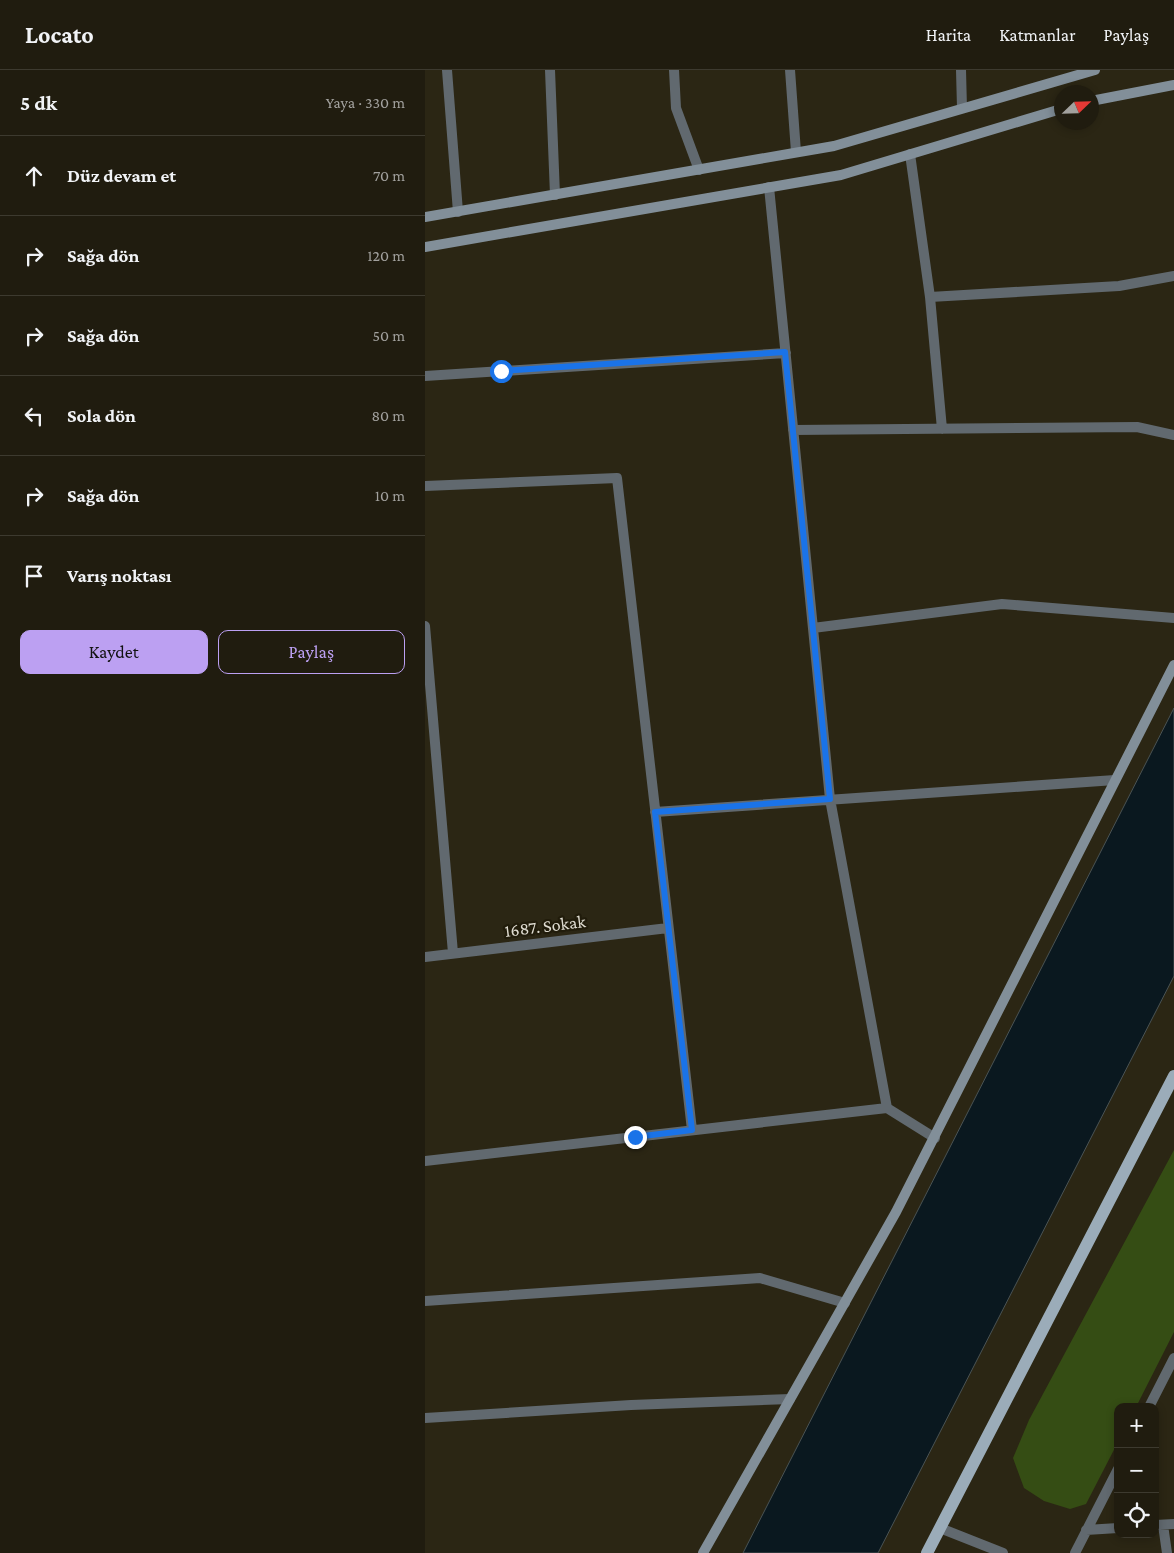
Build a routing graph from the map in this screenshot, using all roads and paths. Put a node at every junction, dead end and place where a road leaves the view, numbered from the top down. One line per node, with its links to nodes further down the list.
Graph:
1 (447, 70): 16 (street)
2 (550, 70): 15 (street)
3 (674, 70): 13 (street)
4 (790, 70): 11 (street)
5 (961, 70): 9 (street)
6 (1095, 70): 9 (main road)
7 (1174, 85): 8 (main road)
8 (1099, 99)
9 (962, 108): 11 (main road)
10 (1054, 111): 12 (main road)
11 (797, 152): 13 (main road)
12 (910, 154): 14 (main road); 20 (street)
13 (699, 170): 15 (main road)
14 (769, 187): 18 (main road); 21 (street)
15 (555, 195): 16 (main road)
16 (458, 212): 17 (main road)
17 (425, 218)
18 (425, 247)
19 (1174, 276): 20 (street)
20 (930, 297): 23 (street)
21 (785, 352): 22 (street); 24 (street)
22 (425, 376)
23 (942, 429): 24 (street); 25 (street)
24 (793, 430): 29 (street)
25 (1174, 435)
26 (425, 486): 33 (street)
27 (1174, 618): 29 (street)
28 (425, 626): 35 (street)
29 (813, 628): 32 (street)
30 (1174, 665): 31 (main road)
31 (1115, 780): 32 (street); 40 (main road)
32 (830, 799): 33 (street); 38 (street)
33 (655, 812): 34 (street)
34 (669, 928): 35 (street, 1687. Sokak); 39 (street)
35 (453, 953): 36 (street, 1687. Sokak)
36 (425, 956)
37 (1174, 1076): 52 (main road)
38 (887, 1108): 39 (street); 40 (street)
39 (692, 1130): 41 (street)
40 (935, 1138): 43 (main road)
41 (425, 1161)
42 (425, 1301): 43 (street)
43 (845, 1303): 46 (main road)
44 (1174, 1358): 45 (street)
45 (1171, 1369): 47 (street)
46 (790, 1399): 48 (street); 55 (main road)
47 (1151, 1403)
48 (425, 1418)
49 (1114, 1476): 54 (street)
50 (1174, 1524): 51 (street)
51 (1159, 1525): 59 (street)
52 (940, 1528): 56 (main road); 57 (street)
53 (1114, 1528): 54 (street)
54 (1087, 1530): 58 (street)
55 (703, 1553)
56 (927, 1553)
57 (1003, 1553)
58 (1075, 1553)
59 (1167, 1553)

